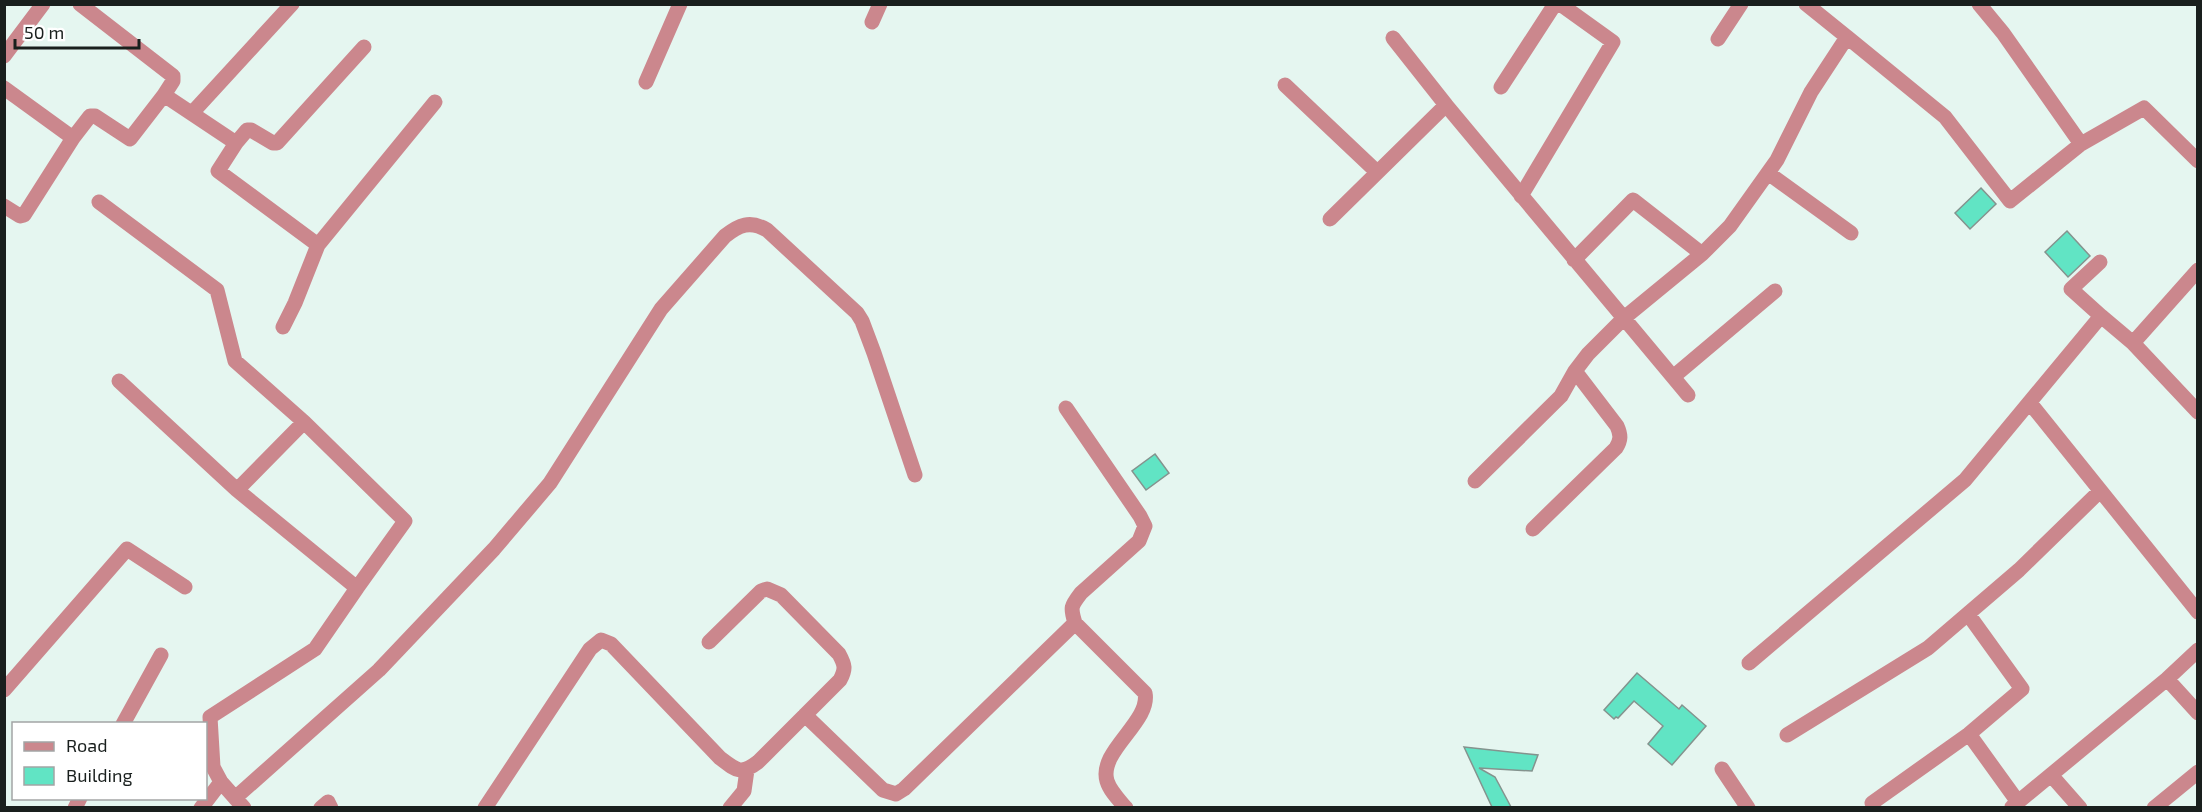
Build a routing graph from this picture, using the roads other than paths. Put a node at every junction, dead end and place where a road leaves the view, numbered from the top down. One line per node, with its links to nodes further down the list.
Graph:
1 (43, 4): 15 (street)
2 (80, 4): 20 (street)
3 (292, 4): 23 (street)
4 (680, 4): 16 (street)
5 (880, 4): 10 (street)
6 (1558, 4): 18 (street); 30 (street)
7 (1741, 4): 13 (street)
8 (1806, 4): 11 (street)
9 (1979, 4): 26 (street)
10 (872, 22)
11 (1847, 37): 26 (street); 29 (street)
12 (1393, 38): 22 (street)
13 (1718, 39)
14 (364, 47): 25 (street)
15 (4, 56)
16 (645, 82)
17 (1285, 85): 28 (street)
18 (1501, 87)
19 (4, 88): 24 (street)
20 (164, 95): 23 (street); 24 (street)
21 (435, 102): 35 (street)
22 (1446, 105): 28 (street); 30 (street)
23 (192, 113): 25 (street)
24 (73, 138): 32 (street)
25 (236, 143): 35 (street)
26 (2081, 144): 27 (street)
27 (2198, 161)
28 (1377, 172): 33 (street)
29 (1768, 173): 34 (street); 36 (street)
30 (1521, 196): 37 (street)
31 (99, 202): 52 (street)
32 (4, 206)
33 (1330, 219)
34 (1851, 233)
35 (318, 245): 43 (street)
36 (1702, 254): 37 (street); 42 (street)
37 (1574, 260): 42 (street)
38 (2100, 262): 41 (street)
39 (2198, 270): 44 (street)
40 (1775, 291): 46 (street)
41 (2101, 316): 44 (street); 49 (street)
42 (1624, 318): 45 (street); 46 (street)
43 (283, 327)
44 (2133, 343): 51 (street)
45 (1575, 371): 54 (street); 57 (street)
46 (1673, 377): 48 (street)
47 (119, 381): 55 (street)
48 (1688, 395)
49 (2030, 404): 56 (street); 66 (street)
50 (1066, 408): 62 (street)
51 (2198, 412)
52 (304, 422): 55 (street); 59 (street)
53 (915, 475): 80 (street)
54 (1475, 481)
55 (237, 490): 59 (street)
56 (2100, 491): 60 (street); 61 (street)
57 (1533, 529)
58 (185, 587): 68 (street)
59 (357, 588): 78 (street)
60 (2198, 612)
61 (1968, 614): 72 (street); 73 (street)
62 (1076, 623): 70 (street); 87 (street)
63 (709, 642): 70 (street)
64 (2198, 650): 67 (street)
65 (161, 655): 71 (street)
66 (1749, 663)
67 (2166, 679): 69 (street); 77 (street)
68 (4, 690)
69 (2198, 713)
70 (805, 715): 75 (street)
71 (124, 722)
72 (1969, 734): 81 (street); 82 (street)
73 (1788, 735)
74 (1722, 769): 88 (street)
75 (747, 770): 85 (street); 86 (street)
76 (2198, 772): 90 (street)
77 (2051, 776): 82 (street); 89 (street)
78 (221, 782): 79 (street); 80 (street)
79 (207, 800)
80 (239, 803)
81 (1872, 803)
82 (2015, 805)
83 (321, 807): 84 (street)
84 (331, 807)
85 (485, 807)
86 (730, 807)
87 (1126, 807)
88 (1748, 807)
89 (2080, 807)
90 (2154, 807)

